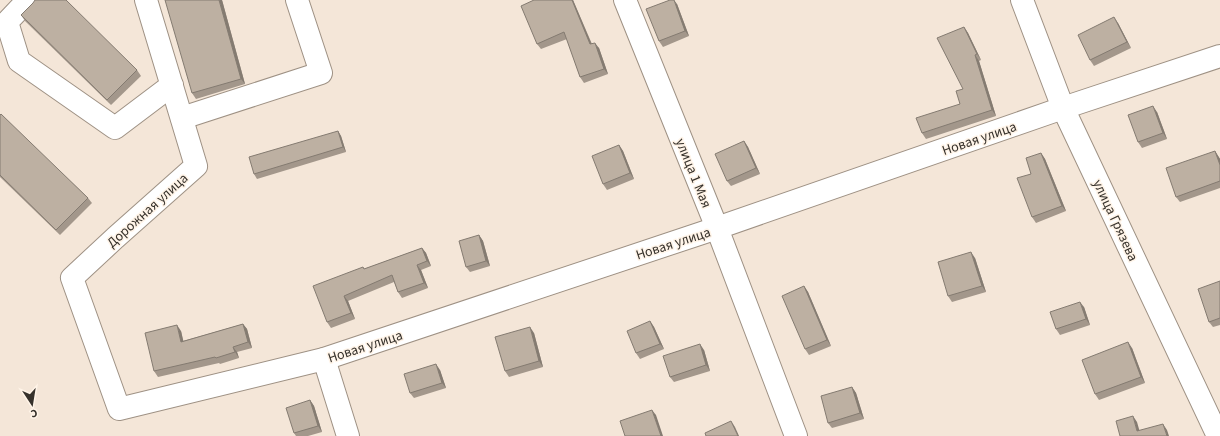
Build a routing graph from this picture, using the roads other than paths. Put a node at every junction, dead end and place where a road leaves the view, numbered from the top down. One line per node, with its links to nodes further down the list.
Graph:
1 (28, 0): 7 (street)
2 (146, 0): 7 (street, Дорожная улица)
3 (297, 0): 9 (street)
4 (625, 0): 10 (street, улица 1 Мая)
5 (1022, 0): 8 (street, улица Грязева)
6 (1220, 56): 8 (street, Новая улица)
7 (172, 85): 9 (street, Дорожная улица)
8 (1064, 108): 10 (street, Новая улица); 15 (street, улица Грязева)
9 (182, 118): 12 (street, Дорожная улица)
10 (717, 228): 11 (street, Новая улица); 14 (street, улица 1 Мая)
11 (324, 359): 12 (street, Новая улица); 13 (street)
12 (119, 409)
13 (348, 436)
14 (796, 436)
15 (1218, 436)

